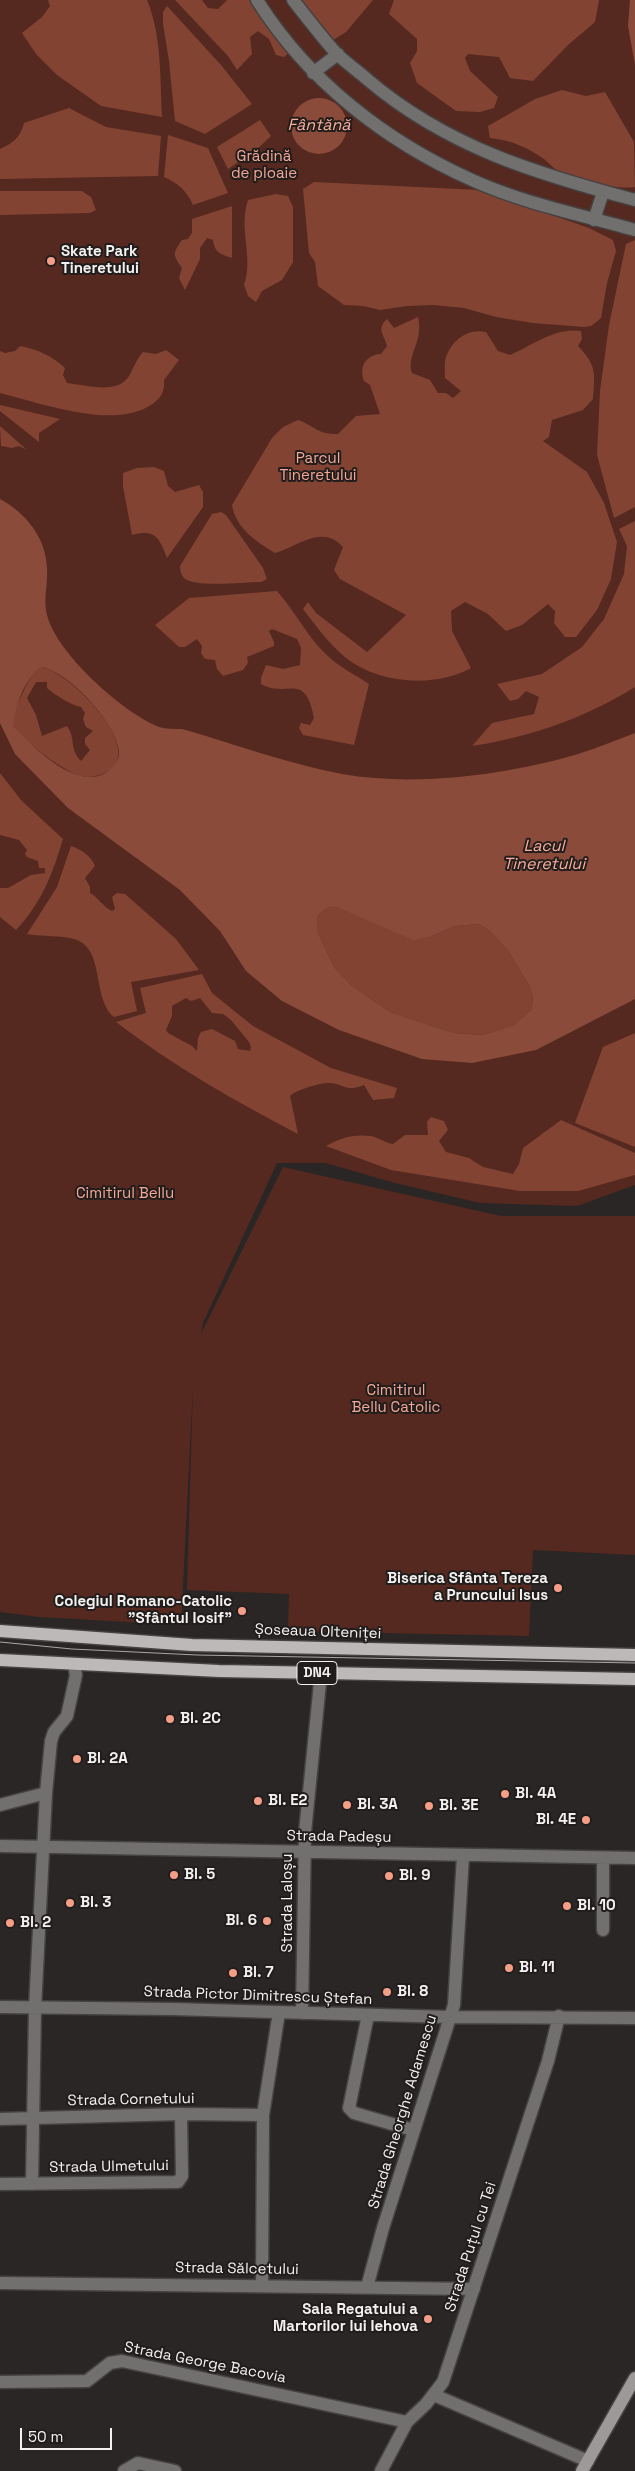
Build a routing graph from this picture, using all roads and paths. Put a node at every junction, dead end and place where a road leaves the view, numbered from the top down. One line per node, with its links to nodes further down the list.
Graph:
1 (257, 0): 4 (street)
2 (293, 0): 3 (street)
3 (338, 54): 4 (street); 5 (street)
4 (313, 73): 7 (street)
5 (603, 192): 6 (street); 7 (street)
6 (635, 200)
7 (594, 220): 8 (street)
8 (635, 230)
9 (0, 1631): 10 (main road, Șoseaua Olteniței / DN4)
10 (635, 1655)
11 (0, 1660): 12 (main road, DN4)
12 (26, 1662): 13 (main road, DN4); 14 (street)
13 (74, 1665): 15 (main road, DN4); 17 (street)
14 (0, 1666)
15 (321, 1674): 16 (main road, DN4); 21 (street, Strada Laloșu)
16 (635, 1679)
17 (46, 1793): 18 (street); 20 (street)
18 (0, 1805)
19 (0, 1846): 20 (street, Strada Padeșu)
20 (43, 1846): 21 (street, Strada Padeșu); 27 (street)
21 (304, 1852): 22 (street, Strada Padeșu); 29 (street, Strada Laloșu)
22 (463, 1856): 23 (street, Strada Padeșu); 32 (street, Strada Gheorghe Adamescu)
23 (602, 1858): 24 (street, Strada Padeșu); 25 (street)
24 (635, 1858)
25 (603, 1930)
26 (0, 2007): 27 (street, Strada Pictor Dimitrescu Ștefan)
27 (35, 2008): 28 (street, Strada Pictor Dimitrescu Ștefan); 37 (street)
28 (279, 2012): 29 (street, Strada Pictor Dimitrescu Ștefan); 35 (street)
29 (302, 2013): 30 (street, Strada Pictor Dimitrescu Ștefan)
30 (368, 2015): 32 (street, Strada Pictor Dimitrescu Ștefan); 38 (street)
31 (559, 2016): 32 (street, Strada Pictor Dimitrescu Ștefan); 33 (street, Strada Pictor Dimitrescu Ștefan); 44 (street, Strada Puțul cu Tei)
32 (449, 2017): 38 (street, Strada Gheorghe Adamescu)
33 (635, 2018)
34 (181, 2114): 35 (street, Strada Cornetului); 37 (street, Strada Cornetului); 40 (street, Strada Ulmetului)
35 (263, 2115): 42 (street)
36 (0, 2119): 37 (street, Strada Cornetului)
37 (32, 2119): 40 (street)
38 (413, 2130): 43 (street, Strada Gheorghe Adamescu)
39 (0, 2184): 40 (street, Strada Ulmetului)
40 (32, 2184)
41 (0, 2283): 42 (street, Strada Sălcetului)
42 (262, 2285): 43 (street, Strada Sălcetului)
43 (367, 2287): 44 (street, Strada Sălcetului)
44 (474, 2289): 47 (street, Strada Puțul cu Tei)
45 (635, 2378): 49 (street)
46 (0, 2382): 48 (street, Strada George Bacovia)
47 (434, 2395): 48 (street, Strada Puțul cu Tei); 49 (street)
48 (407, 2422): 52 (street, Strada Puțul cu Tei)
49 (585, 2466)
50 (124, 2471): 51 (street)
51 (175, 2471)
52 (380, 2471)

